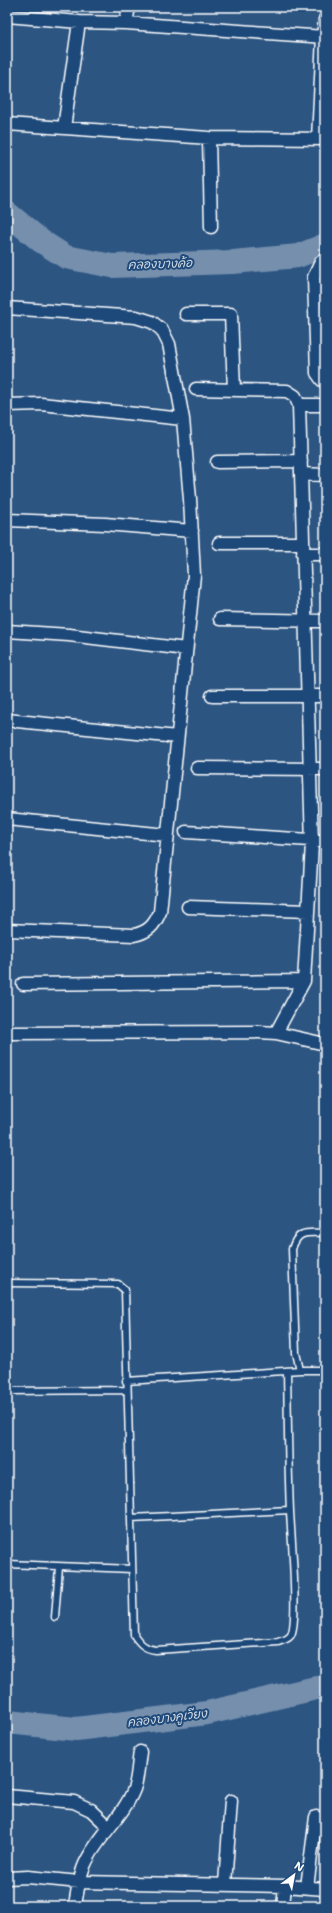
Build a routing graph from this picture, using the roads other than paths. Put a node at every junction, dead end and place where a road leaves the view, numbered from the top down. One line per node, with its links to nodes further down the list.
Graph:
1 (129, 7): 5 (street)
2 (7, 16): 4 (street)
3 (325, 20): 6 (street)
4 (79, 22): 5 (street); 8 (street)
5 (126, 23): 6 (street)
6 (324, 37): 10 (street)
7 (7, 124): 8 (street)
8 (64, 128): 9 (street)
9 (210, 138): 10 (street); 11 (street)
10 (322, 139)
11 (211, 227)
12 (325, 259): 15 (street)
13 (7, 308): 21 (street)
14 (186, 314): 17 (street)
15 (325, 382)
16 (196, 389): 17 (street)
17 (234, 390): 19 (street)
18 (7, 405): 21 (street)
19 (299, 405): 20 (street); 22 (street)
20 (325, 405)
21 (183, 419): 27 (street)
22 (301, 461): 23 (street); 24 (street)
23 (217, 462)
24 (301, 474): 25 (street); 29 (street)
25 (325, 475)
26 (7, 520): 27 (street)
27 (192, 531): 35 (street)
28 (220, 543): 29 (street)
29 (303, 549): 30 (street); 32 (street)
30 (325, 554)
31 (220, 619): 32 (street)
32 (305, 621): 33 (street); 37 (street)
33 (325, 622)
34 (7, 631): 35 (street)
35 (186, 649): 40 (street)
36 (212, 696): 37 (street)
37 (308, 696): 38 (street); 42 (street)
38 (325, 696)
39 (7, 720): 40 (street)
40 (177, 737): 46 (street)
41 (197, 768): 42 (street)
42 (310, 769): 43 (street); 47 (street)
43 (325, 770)
44 (7, 819): 46 (street)
45 (186, 832): 47 (street)
46 (167, 835): 51 (street)
47 (312, 840): 48 (street); 50 (street)
48 (325, 841)
49 (188, 907): 50 (street)
50 (308, 911): 52 (street)
51 (7, 930)
52 (304, 981): 53 (street); 55 (street)
53 (23, 984)
54 (7, 1033): 55 (street)
55 (276, 1033): 56 (street)
56 (325, 1044)
57 (325, 1233): 59 (lane)
58 (7, 1283): 62 (lane)
59 (300, 1370): 60 (lane); 61 (lane)
60 (325, 1370)
61 (287, 1371): 62 (lane); 65 (lane)
62 (126, 1381): 63 (lane)
63 (127, 1390): 64 (lane); 66 (lane)
64 (7, 1391)
65 (290, 1510): 66 (lane); 69 (lane)
66 (131, 1518): 69 (lane)
67 (7, 1564): 68 (lane)
68 (59, 1567): 69 (lane); 70 (lane)
69 (132, 1569)
70 (55, 1617)
71 (140, 1752): 75 (street)
72 (7, 1796): 75 (street)
73 (231, 1801): 78 (street)
74 (316, 1817): 80 (street)
75 (109, 1827): 77 (street)
76 (7, 1878): 77 (street)
77 (79, 1882): 78 (street); 82 (street)
78 (225, 1884): 79 (street)
79 (285, 1886): 80 (street); 83 (street)
80 (307, 1887): 81 (street)
81 (325, 1889)
82 (75, 1906)
83 (283, 1906)

